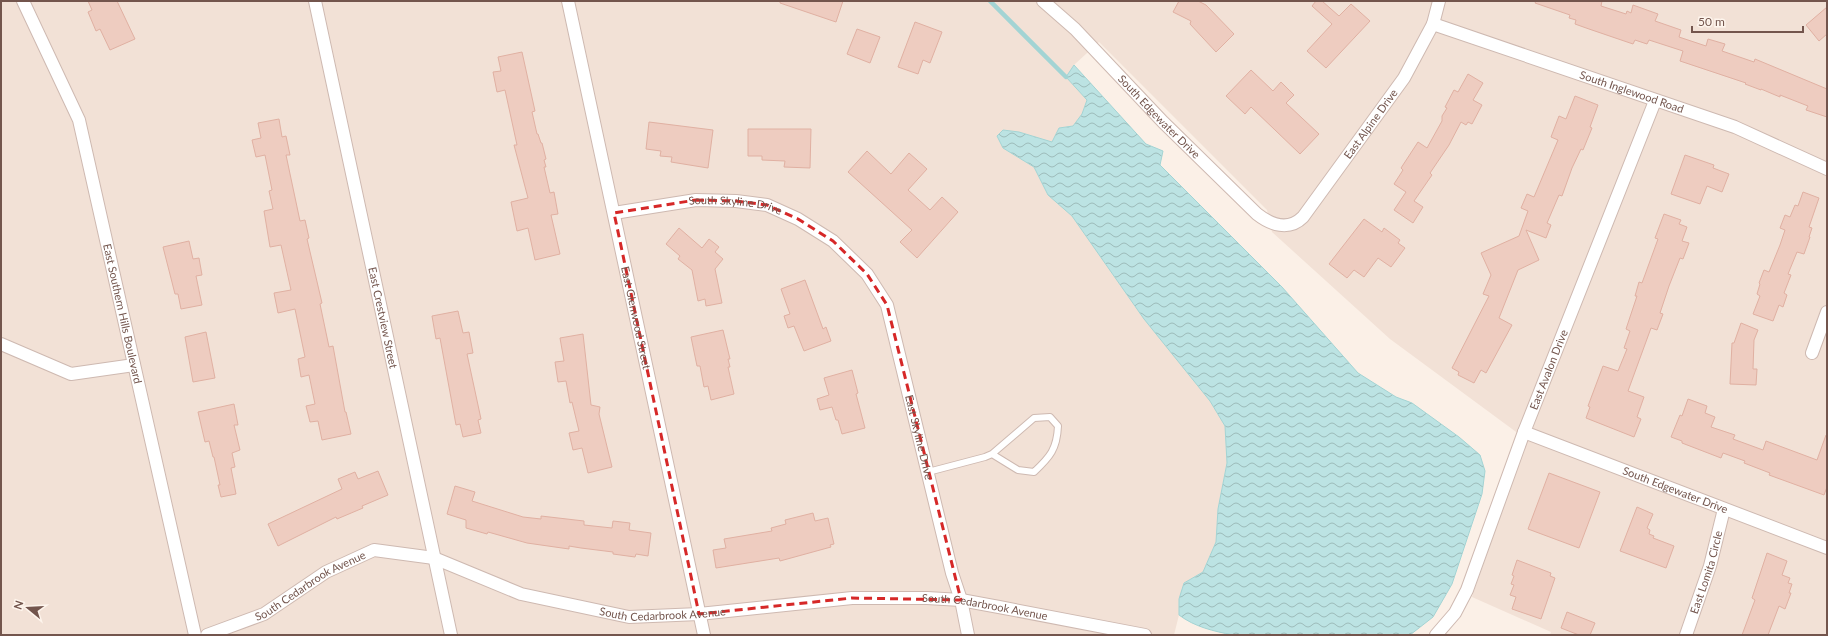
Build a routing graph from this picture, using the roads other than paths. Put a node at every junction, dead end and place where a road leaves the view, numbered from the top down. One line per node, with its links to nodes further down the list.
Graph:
1 (23, 1): 15 (street, East Southern Hills Boulevard)
2 (315, 1): 21 (street, East Crestview Street)
3 (568, 1): 9 (street, East Glenwood Street)
4 (1043, 1): 10 (street, South Edgewater Drive)
5 (1439, 1): 6 (street, East Alpine Drive)
6 (1433, 24): 7 (street, South Inglewood Road); 10 (street, East Alpine Drive)
7 (1655, 101): 8 (street, South Inglewood Road); 16 (street, East Avalon Drive)
8 (1827, 169)
9 (614, 213): 11 (street, South Skyline Drive); 23 (street, East Glenwood Street)
10 (1279, 226)
11 (845, 252): 18 (street, East Skyline Drive)
12 (1827, 312): 14 (street)
13 (1, 344): 15 (street)
14 (1812, 353)
15 (134, 365): 24 (street, East Southern Hills Boulevard)
16 (1524, 432): 19 (street, South Edgewater Drive); 30 (street, East Avalon Drive)
17 (992, 454): 17 (lane); 18 (lane)
18 (928, 472): 22 (street, East Skyline Drive)
19 (1724, 509): 20 (street, South Edgewater Drive); 31 (street, East Lomita Circle)
20 (1827, 548)
21 (434, 558): 23 (street, South Cedarbrook Avenue); 25 (street, South Cedarbrook Avenue); 26 (street, East Crestview Street)
22 (961, 600): 23 (street, South Cedarbrook Avenue); 28 (street, East Skyline Drive); 29 (street, South Cedarbrook Avenue)
23 (699, 614): 27 (street, East Glenwood Street)
24 (195, 635)
25 (207, 635)
26 (451, 635)
27 (704, 635)
28 (968, 635)
29 (1145, 635)
30 (1436, 635)
31 (1686, 635)

